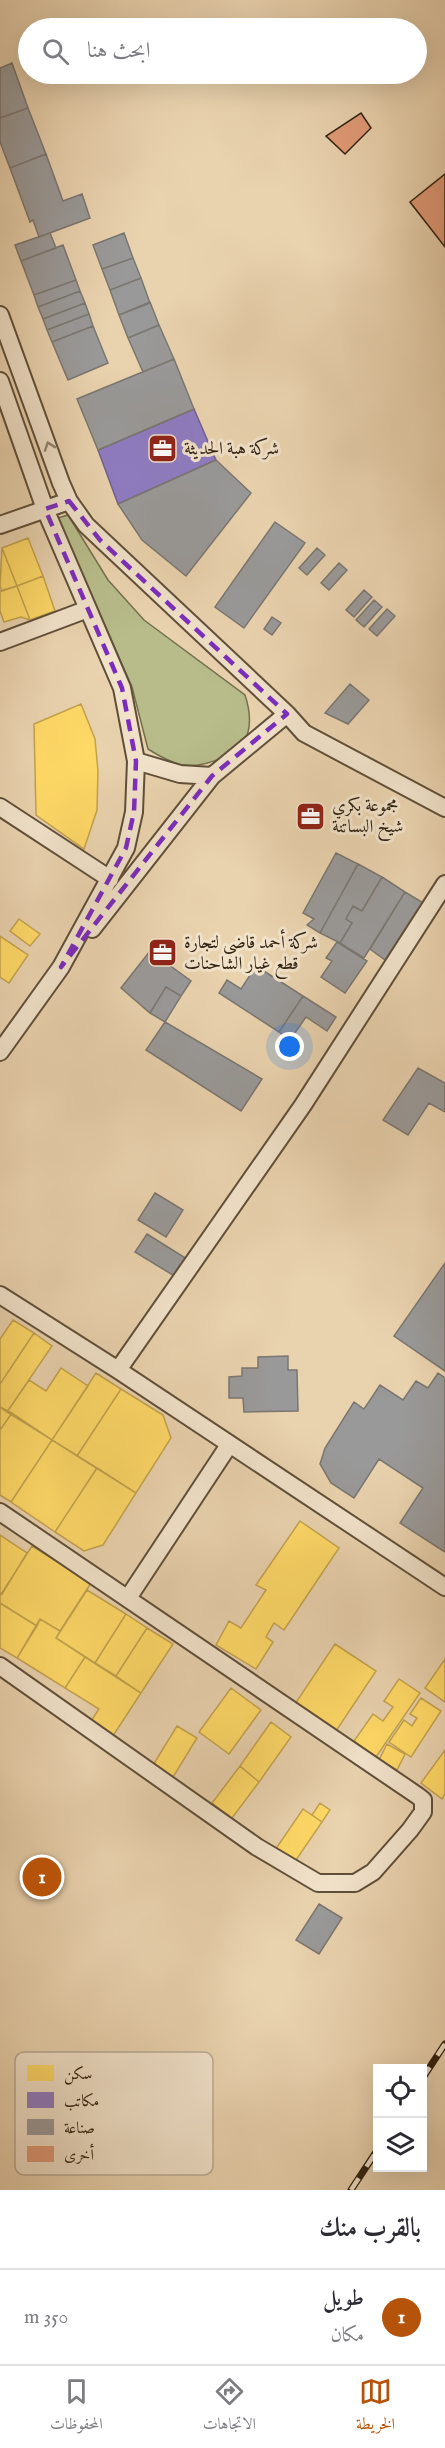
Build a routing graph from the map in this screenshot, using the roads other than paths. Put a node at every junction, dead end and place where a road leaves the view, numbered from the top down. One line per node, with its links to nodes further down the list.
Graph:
1 (0, 315): 3 (street, one-way to 1)
2 (0, 381): 4 (street)
3 (69, 501): 4 (street); 8 (street)
4 (45, 509): 5 (street); 6 (street)
5 (0, 525)
6 (88, 609): 7 (street); 9 (street)
7 (0, 642)
8 (287, 714): 10 (street); 12 (street)
9 (136, 761): 10 (street); 13 (street)
10 (212, 776): 15 (street)
11 (0, 807): 13 (street)
12 (445, 808)
13 (110, 879): 15 (street)
14 (445, 884): 18 (street)
15 (62, 967): 16 (street)
16 (0, 1052)
17 (0, 1295): 18 (street)
18 (118, 1370): 19 (street)
19 (229, 1445): 21 (street); 22 (street)
20 (0, 1512): 22 (street)
21 (445, 1587)
22 (128, 1598): 23 (street)
23 (0, 1666)

